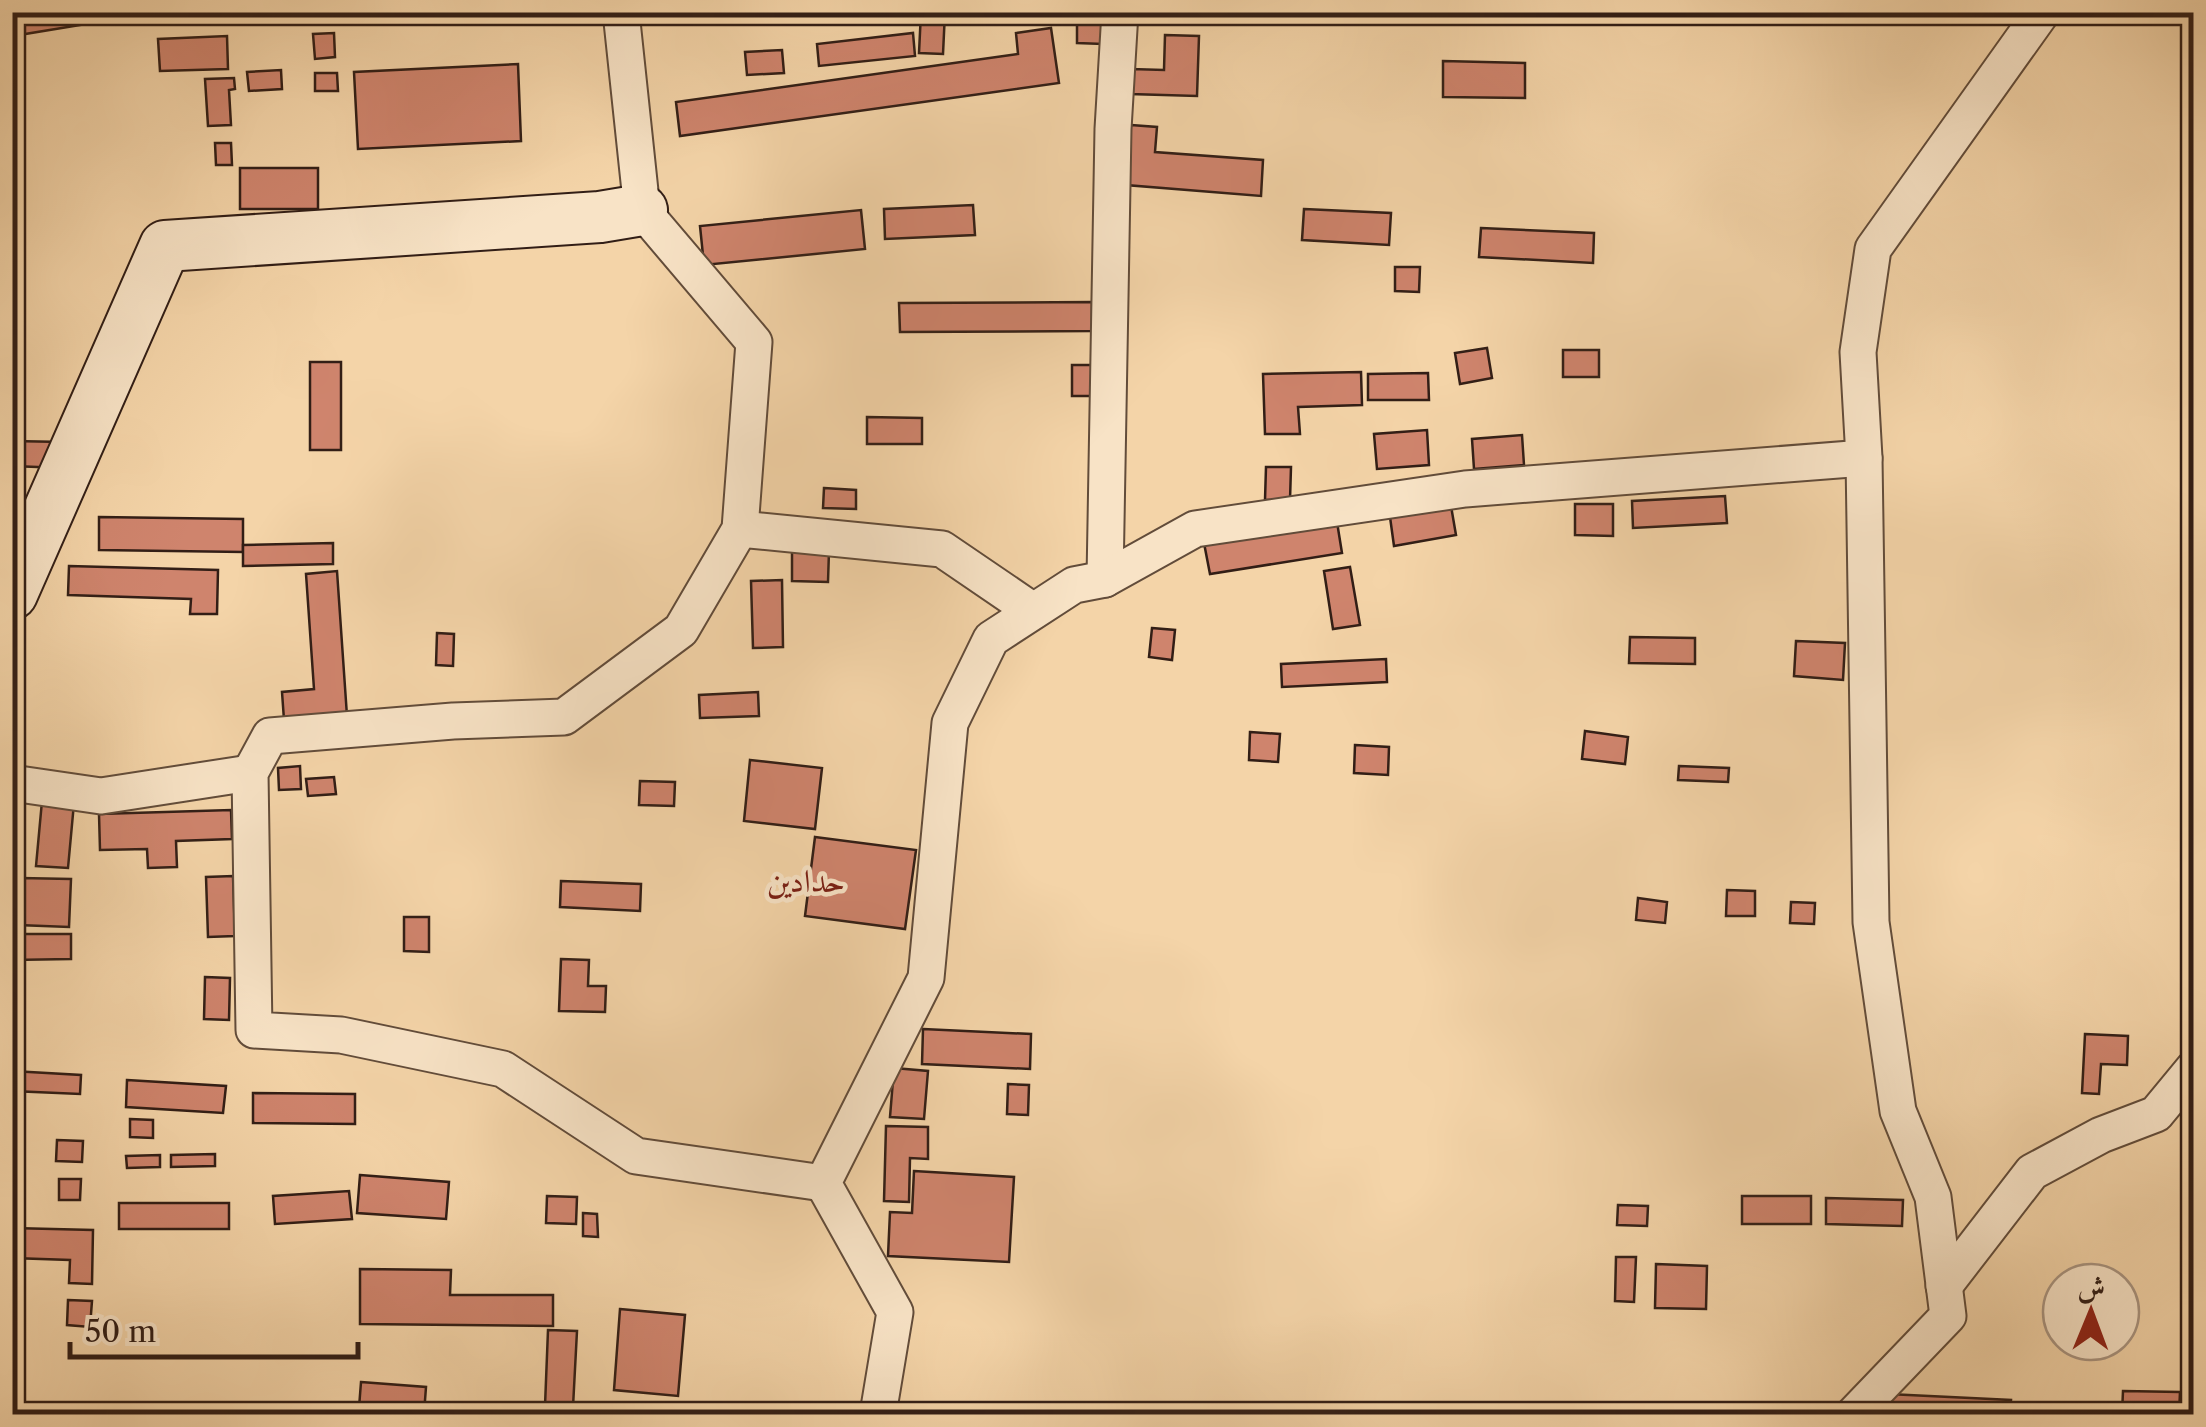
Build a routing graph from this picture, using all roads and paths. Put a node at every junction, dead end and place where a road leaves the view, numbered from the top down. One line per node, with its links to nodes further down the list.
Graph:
1 (621, 12): 4 (street)
2 (1120, 12): 7 (street)
3 (2042, 12): 5 (street)
4 (642, 210): 6 (street); 8 (street)
5 (1864, 458): 7 (street); 14 (street)
6 (740, 529): 9 (street); 10 (street)
7 (1105, 579): 9 (street)
8 (12, 594)
9 (1034, 611): 13 (street)
10 (250, 772): 11 (street); 13 (street)
11 (12, 783)
12 (2194, 1068): 14 (street)
13 (823, 1183): 15 (street)
14 (1944, 1286): 16 (street)
15 (878, 1414)
16 (1854, 1414)

